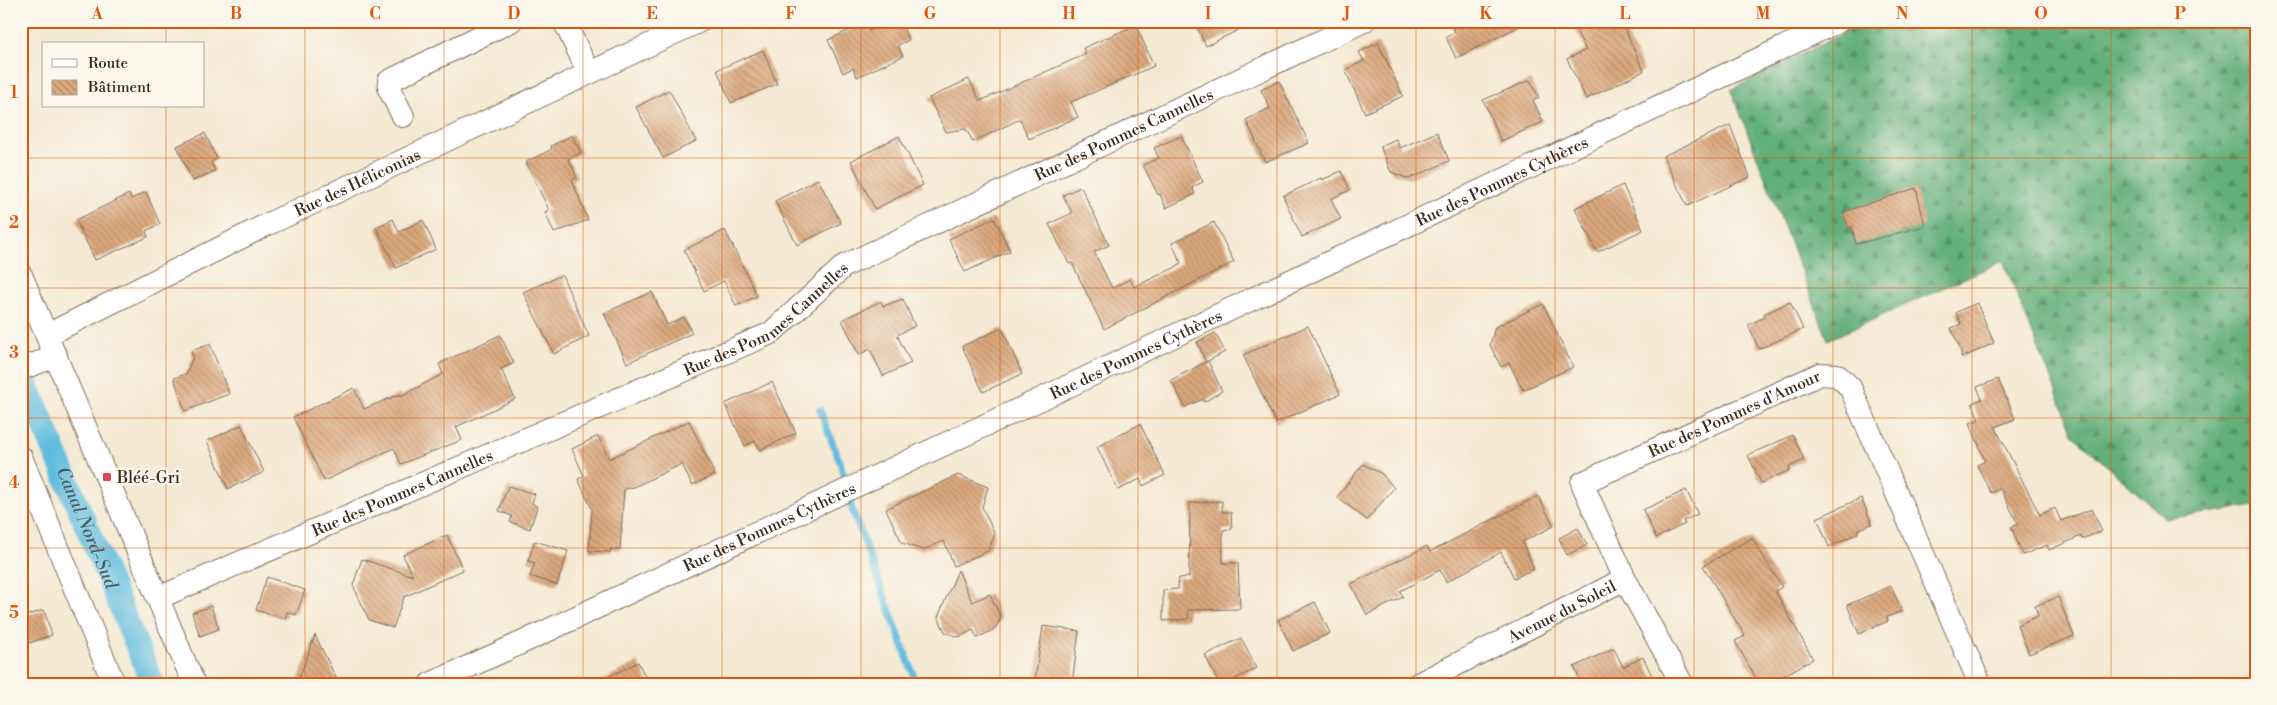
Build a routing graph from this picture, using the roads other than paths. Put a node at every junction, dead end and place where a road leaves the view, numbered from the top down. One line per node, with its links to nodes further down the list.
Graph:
1 (511, 21): 7 (street)
2 (564, 21): 6 (street)
3 (1364, 21): 14 (street, Rue des Pommes Cannelles)
4 (1839, 21): 17 (street, Rue des Pommes Cythères)
5 (686, 28): 6 (street, Rue des Héliconias)
6 (589, 73): 9 (street, Rue des Héliconias)
7 (403, 116)
8 (21, 275): 9 (street)
9 (47, 335): 10 (street)
10 (52, 358): 11 (street); 14 (street)
11 (21, 369)
12 (21, 457): 15 (street)
13 (1625, 579): 18 (street, Avenue du Soleil); 19 (street, Avenue du Soleil); 20 (street, Rue des Pommes d'Amour)
14 (158, 598): 16 (street)
15 (114, 684)
16 (194, 684)
17 (430, 684)
18 (1418, 684)
19 (1682, 684)
20 (1980, 684)

